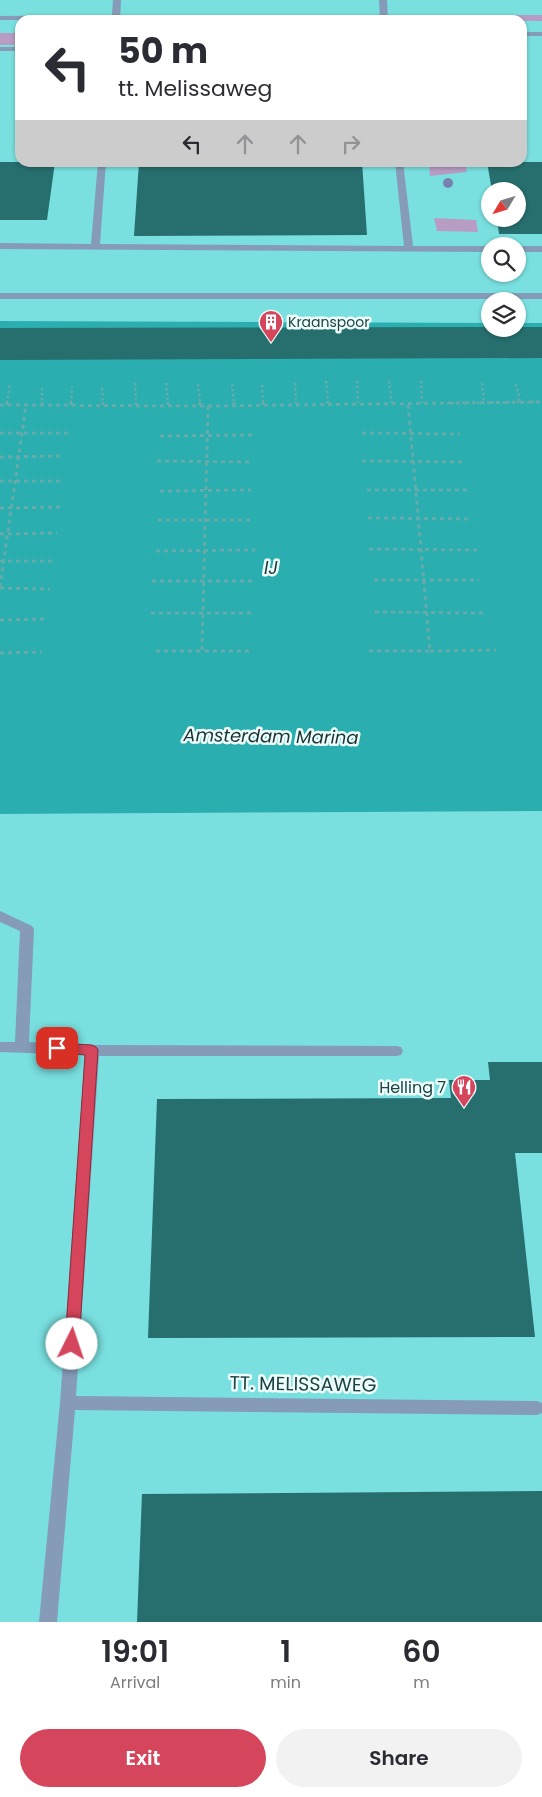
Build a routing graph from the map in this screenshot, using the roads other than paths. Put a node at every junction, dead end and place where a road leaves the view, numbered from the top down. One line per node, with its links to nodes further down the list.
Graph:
1 (118, 0): 3 (street)
2 (383, 0): 4 (street)
3 (116, 15)
4 (384, 15)
5 (0, 18): 6 (street)
6 (15, 18)
7 (527, 34): 8 (street)
8 (542, 34)
9 (0, 49): 10 (street)
10 (15, 49)
11 (102, 167): 14 (street)
12 (400, 167): 15 (street)
13 (0, 246): 14 (street)
14 (95, 246): 15 (street)
15 (409, 248): 16 (street)
16 (481, 249)
17 (526, 249): 18 (street)
18 (542, 249)
19 (0, 296): 20 (street)
20 (542, 296)
21 (0, 916): 23 (street)
22 (0, 1046): 23 (street)
23 (22, 1046): 24 (street)
24 (92, 1050): 25 (street); 26 (street)
25 (396, 1051)
26 (68, 1403): 27 (street, TT. MELISSAWEG); 28 (street)
27 (537, 1408)
28 (48, 1622)

